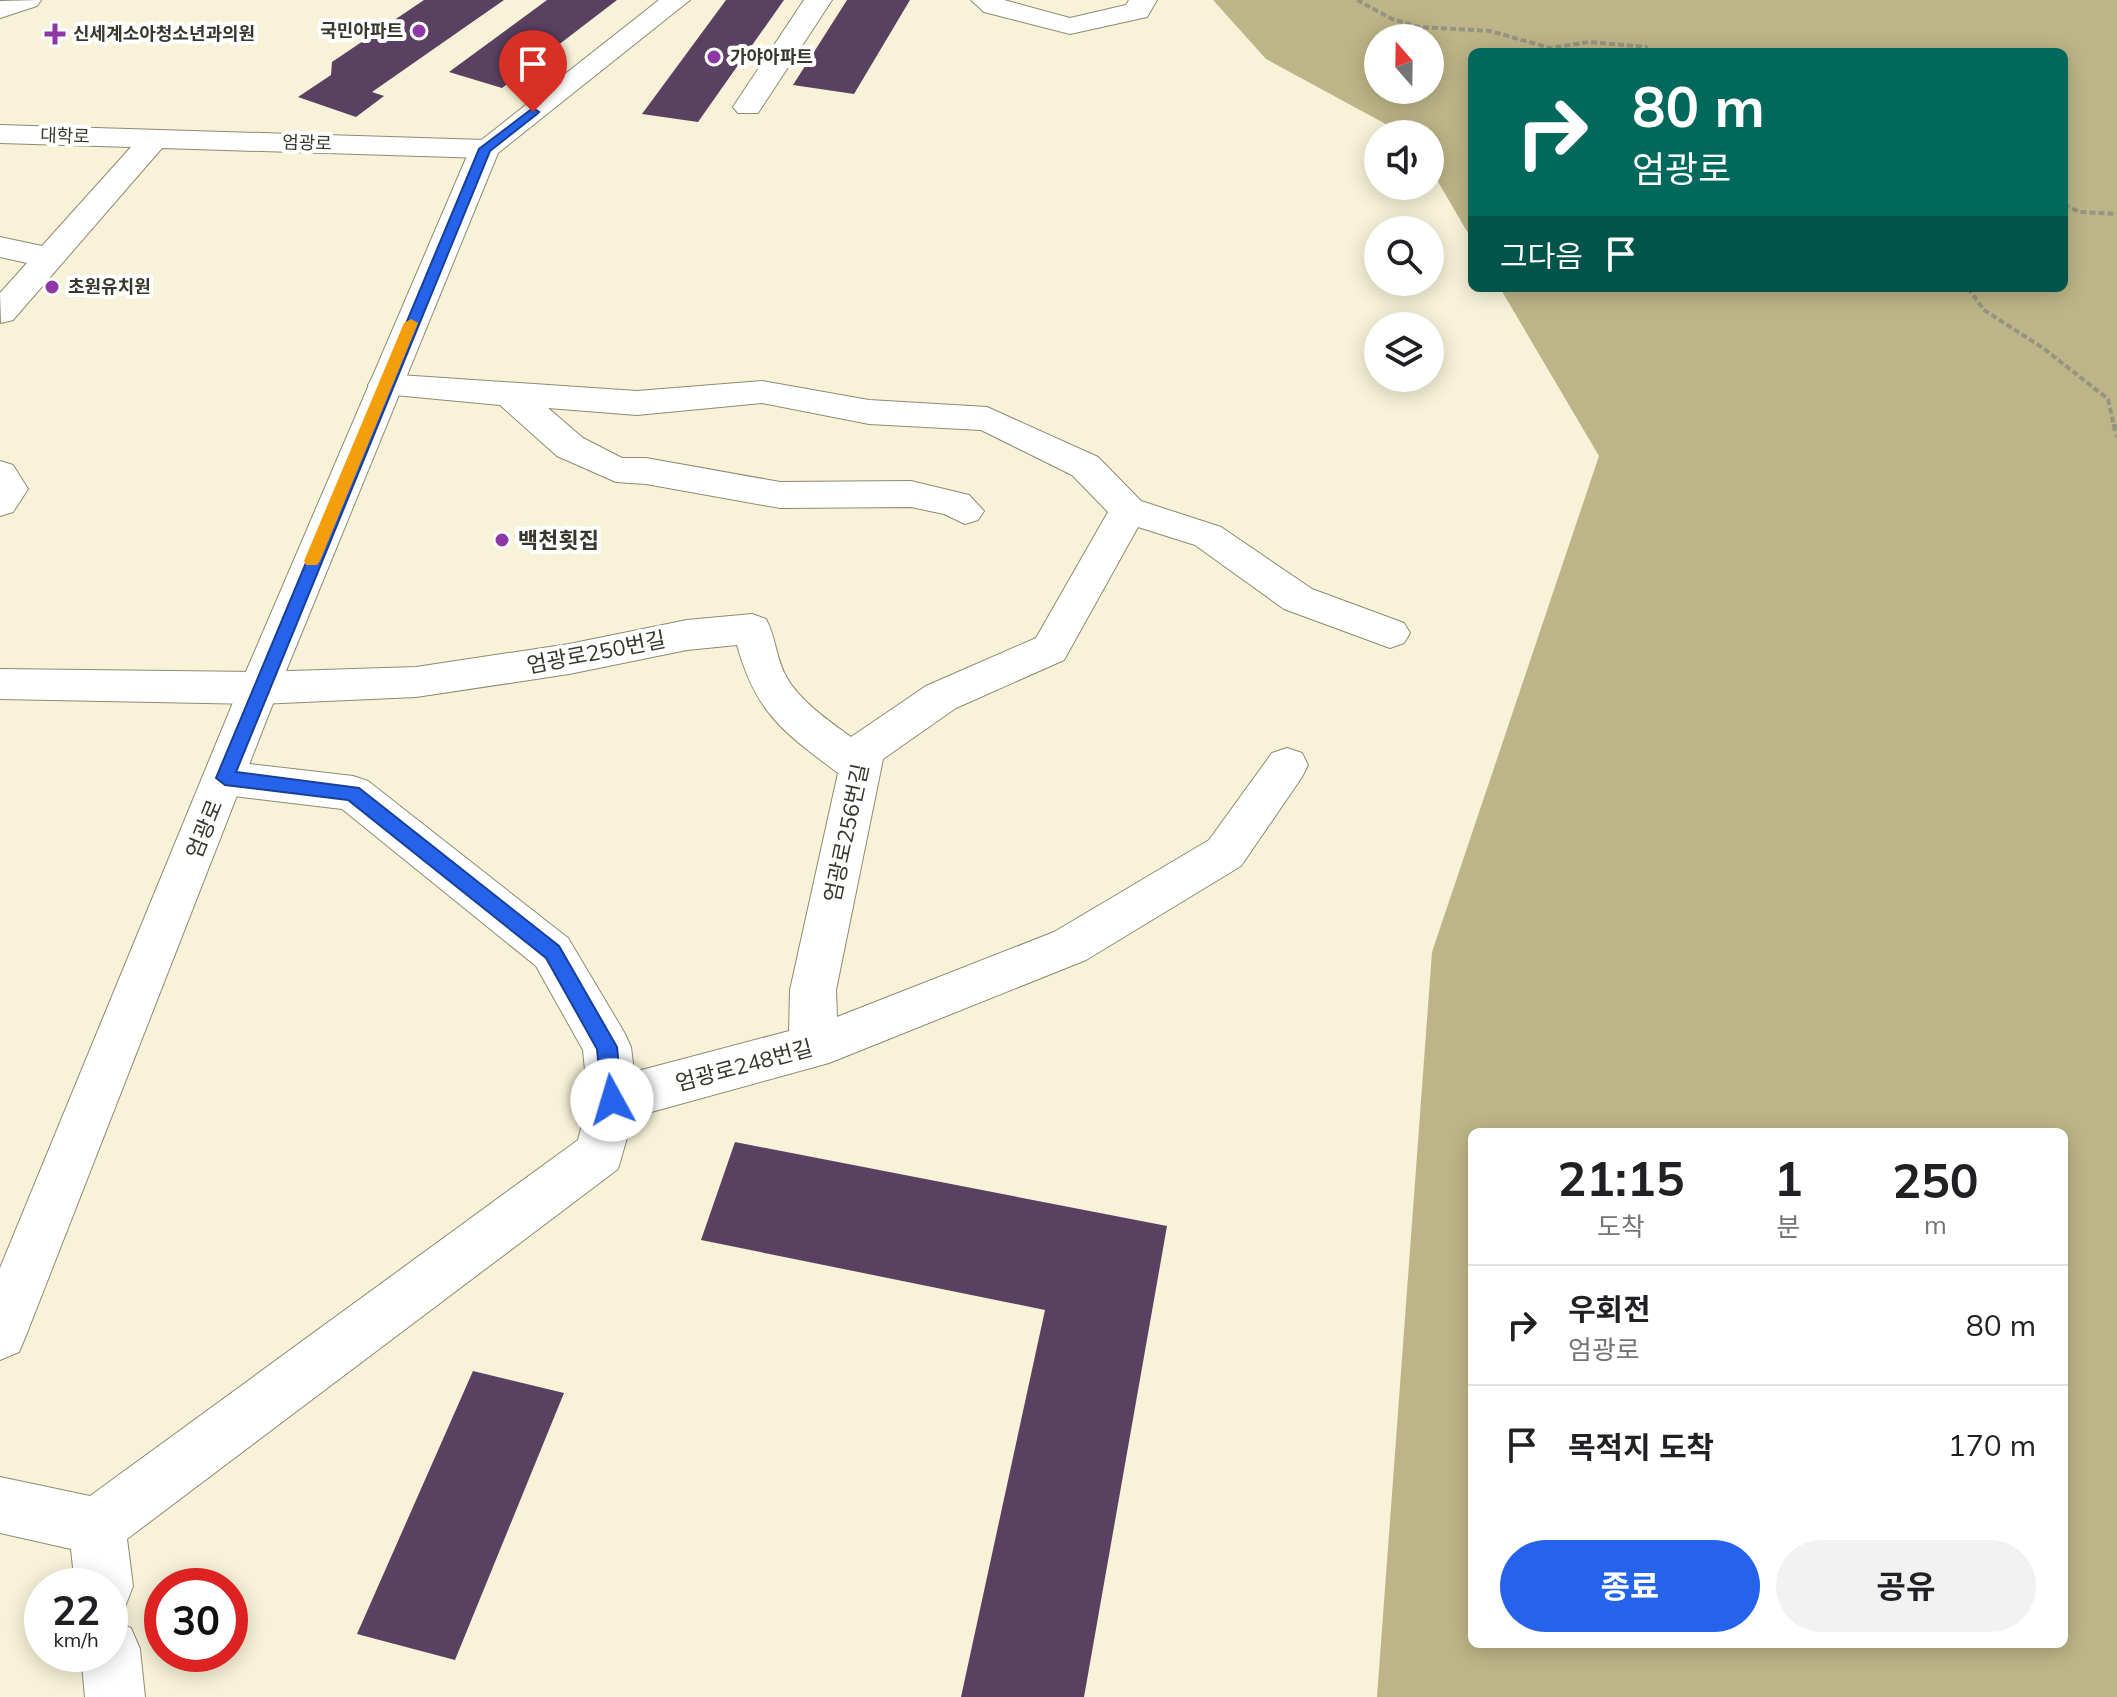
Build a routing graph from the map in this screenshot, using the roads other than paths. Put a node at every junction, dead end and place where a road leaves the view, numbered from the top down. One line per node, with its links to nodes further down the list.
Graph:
1 (27, 0): 6 (street)
2 (676, 0): 10 (street, 엄광로)
3 (818, 0): 7 (street)
4 (985, 0): 5 (street)
5 (1143, 0)
6 (0, 10)
7 (748, 107)
8 (0, 134): 9 (street, 대학로)
9 (142, 138): 10 (street, 엄광로); 12 (street)
10 (485, 149): 14 (street, 엄광로)
11 (0, 247): 12 (street)
12 (51, 258): 13 (street)
13 (1, 313)
14 (385, 385): 15 (street); 22 (street, 엄광로)
15 (506, 391): 18 (street); 19 (street)
16 (0, 474): 17 (street)
17 (0, 503)
18 (1128, 510): 20 (street); 24 (street, 엄광로256번길)
19 (965, 511)
20 (1390, 633)
21 (0, 684): 22 (street)
22 (259, 688): 24 (street, 엄광로250번길); 25 (street, 엄광로)
23 (1287, 765): 26 (street, 엄광로248번길)
24 (861, 767): 26 (street, 엄광로256번길)
25 (225, 778): 27 (street); 28 (street, 엄광로)
26 (813, 1046): 27 (street, 엄광로248번길)
27 (612, 1100): 30 (street)
28 (0, 1333)
29 (0, 1505): 30 (street)
30 (97, 1526): 31 (street)
31 (102, 1568)
32 (112, 1672): 33 (street)
33 (115, 1697)

